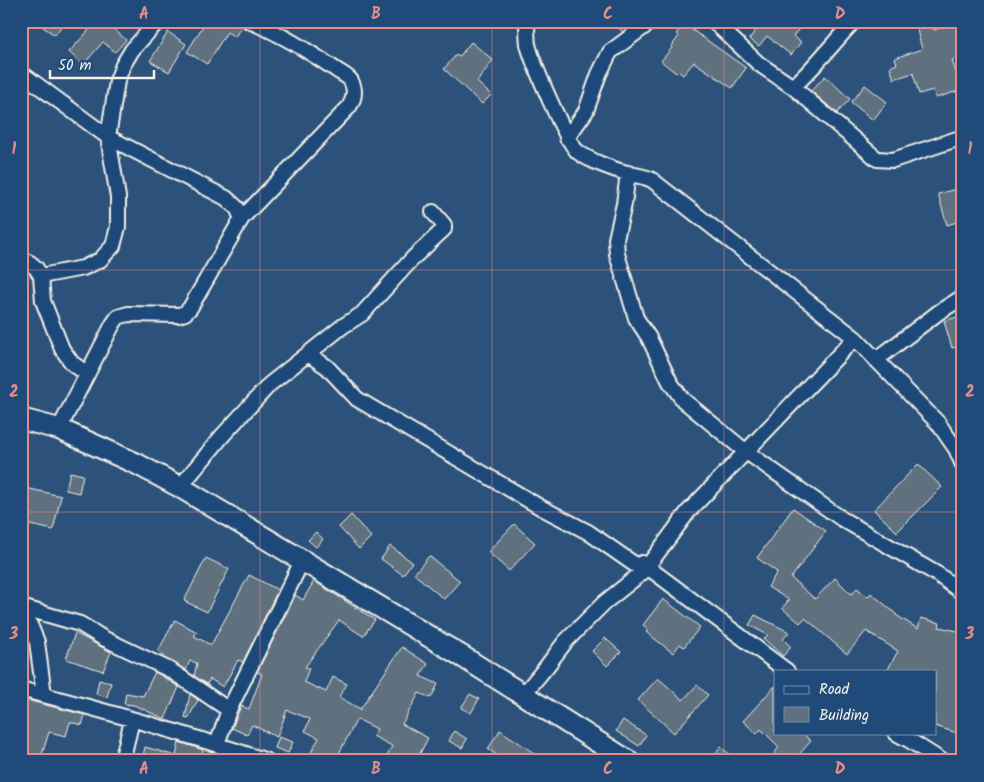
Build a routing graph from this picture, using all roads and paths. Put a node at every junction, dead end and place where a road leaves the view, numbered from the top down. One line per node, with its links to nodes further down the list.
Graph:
1 (158, 21): 9 (street)
2 (249, 21): 14 (street)
3 (527, 21): 11 (street)
4 (652, 21): 11 (street)
5 (713, 21): 8 (street)
6 (854, 21): 8 (street)
7 (21, 73): 9 (street)
8 (793, 87): 10 (street)
9 (108, 137): 14 (street); 16 (street)
10 (963, 137)
11 (568, 138): 12 (street)
12 (628, 174): 18 (street); 24 (street)
13 (432, 212): 19 (street)
14 (242, 218): 21 (street)
15 (21, 258): 16 (street)
16 (41, 276): 21 (street)
17 (963, 297): 20 (street)
18 (855, 338): 20 (street); 24 (street)
19 (308, 354): 26 (street); 29 (street)
20 (876, 360): 25 (street)
21 (87, 374): 23 (street)
22 (21, 419): 23 (street)
23 (59, 429): 26 (street)
24 (745, 451): 29 (street); 30 (street)
25 (963, 465)
26 (180, 487): 28 (street)
27 (632, 558): 29 (street)
28 (302, 561): 35 (street); 36 (street)
29 (646, 569): 32 (street); 35 (street)
30 (963, 593)
31 (22, 607): 34 (street); 36 (street)
32 (786, 670)
33 (21, 691): 34 (street)
34 (44, 695): 37 (street)
35 (523, 695): 42 (street)
36 (229, 710): 39 (street)
37 (132, 720): 39 (street); 40 (street)
38 (898, 734): 43 (street)
39 (217, 744): 41 (street)
40 (122, 761)
41 (267, 761)
42 (628, 761)
43 (942, 761)

